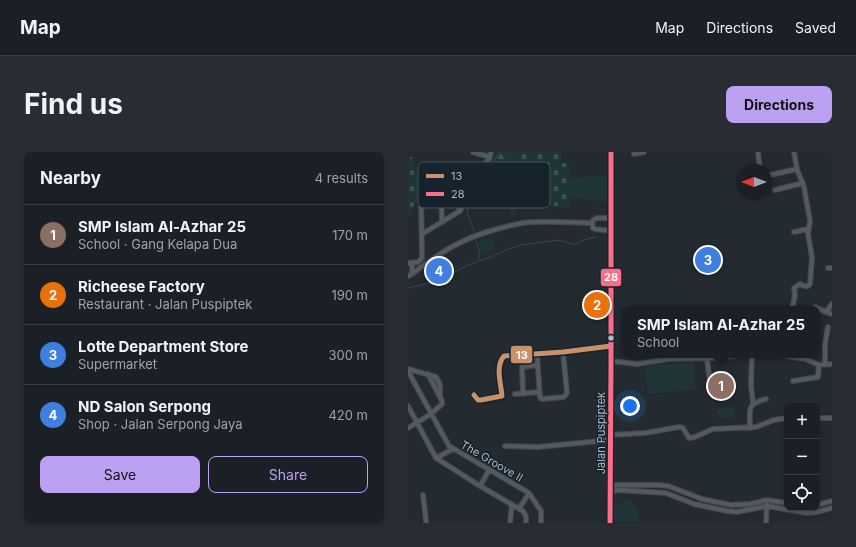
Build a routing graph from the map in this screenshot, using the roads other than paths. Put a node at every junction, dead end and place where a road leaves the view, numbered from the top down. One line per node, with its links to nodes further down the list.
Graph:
1 (473, 152): 8 (street)
2 (491, 152): 8 (street)
3 (611, 152): 20 (main road, Jalan Puspiptek)
4 (644, 152): 7 (street)
5 (758, 152): 10 (street)
6 (794, 152): 11 (street)
7 (634, 154)
8 (490, 157): 9 (street)
9 (486, 162)
10 (759, 164)
11 (798, 169): 12 (street); 13 (street)
12 (772, 175)
13 (803, 183): 14 (street); 23 (street)
14 (775, 190)
15 (421, 208): 26 (street)
16 (442, 208): 21 (street)
17 (458, 208): 19 (street)
18 (460, 208): 19 (street)
19 (458, 212): 21 (street)
20 (611, 218): 22 (street); 24 (main road, Jalan Puspiptek)
21 (442, 222): 26 (street)
22 (592, 223): 24 (street); 28 (street)
23 (808, 229): 25 (street); 30 (street)
24 (611, 231): 35 (main road, Jalan Puspiptek)
25 (794, 232)
26 (422, 234): 27 (street)
27 (410, 263): 28 (street)
28 (410, 275)
29 (832, 304): 32 (street)
30 (793, 306)
31 (820, 309): 32 (street)
32 (826, 312): 33 (street)
33 (832, 314)
34 (828, 326): 44 (street)
35 (611, 346): 36 (street); 42 (main road, Jalan Puspiptek)
36 (563, 352): 37 (street); 49 (street)
37 (537, 354): 46 (street); 53 (street)
38 (683, 358): 42 (street)
39 (707, 358): 50 (street)
40 (752, 358): 55 (street)
41 (799, 358): 43 (street)
42 (611, 361): 64 (main road, Jalan Puspiptek)
43 (818, 364): 44 (street); 48 (street)
44 (825, 364): 45 (street)
45 (832, 364)
46 (538, 365): 49 (street); 52 (street)
47 (408, 370): 57 (street, The Groove II); 57 (street)
48 (793, 381)
49 (540, 392): 52 (street)
50 (719, 393)
51 (515, 394): 52 (street)
52 (523, 394)
53 (474, 395)
54 (766, 399): 55 (street)
55 (753, 403): 63 (street)
56 (408, 406): 61 (street)
57 (431, 414): 61 (street); 66 (street, The Groove II)
58 (784, 418): 63 (street)
59 (820, 418): 60 (street)
60 (832, 418)
61 (417, 422): 62 (street); 67 (street)
62 (408, 428)
63 (750, 428): 64 (street)
64 (610, 438): 65 (street); 69 (main road, Jalan Puspiptek)
65 (505, 446)
66 (453, 449): 67 (street); 68 (street, The Groove II)
67 (436, 458): 70 (street)
68 (489, 470): 70 (street); 71 (street, The Groove II)
69 (610, 482): 73 (main road, Jalan Puspiptek); 74 (street)
70 (480, 486): 78 (street)
71 (529, 493): 83 (street); 87 (street, The Groove II)
72 (423, 495): 84 (street)
73 (610, 495): 80 (street); 88 (main road, Jalan Puspiptek)
74 (702, 499): 75 (street); 80 (street)
75 (768, 500): 77 (street); 81 (street)
76 (832, 501): 79 (street)
77 (784, 503)
78 (512, 504): 83 (street); 85 (street)
79 (820, 504)
80 (700, 505): 81 (street)
81 (767, 506): 82 (street); 89 (street)
82 (832, 508)
83 (519, 509): 86 (street)
84 (426, 523)
85 (510, 523)
86 (526, 523)
87 (541, 523)
88 (610, 523)
89 (766, 523)

